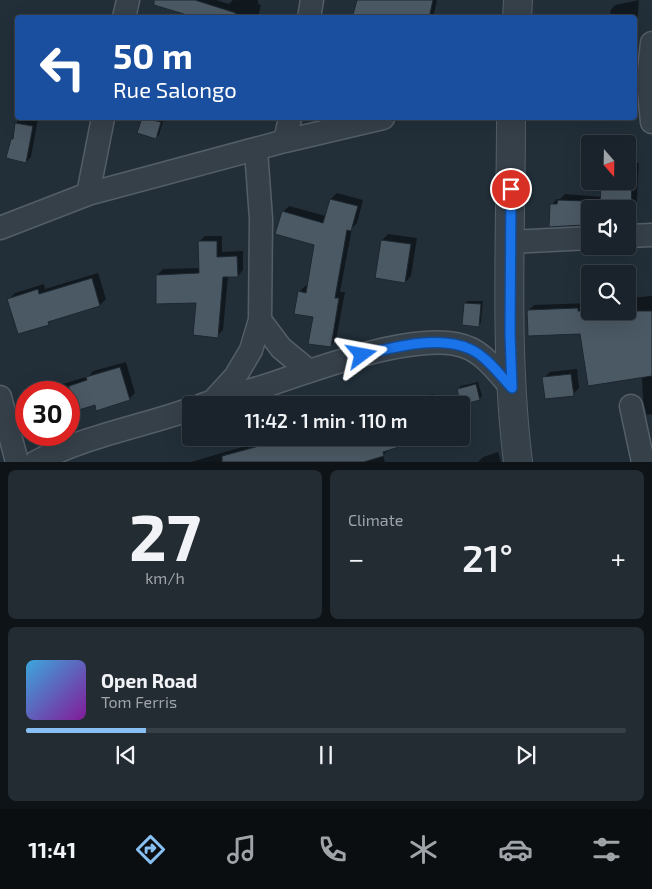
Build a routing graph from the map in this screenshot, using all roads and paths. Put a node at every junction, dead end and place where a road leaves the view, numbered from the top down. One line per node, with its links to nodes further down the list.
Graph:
1 (128, 0): 4 (street)
2 (312, 0): 5 (street)
3 (518, 0): 6 (street)
4 (125, 15)
5 (310, 15)
6 (516, 15)
7 (652, 44): 12 (street)
8 (103, 120): 15 (street)
9 (290, 120): 13 (street)
10 (374, 120): 13 (street)
11 (511, 120): 20 (street)
12 (652, 122)
13 (285, 141): 14 (street)
14 (256, 150): 15 (street); 21 (street)
15 (88, 194): 16 (street)
16 (0, 228)
17 (652, 235): 18 (street)
18 (636, 236)
19 (581, 238): 20 (street)
20 (510, 242): 23 (street)
21 (260, 320): 22 (street); 24 (street)
22 (309, 371): 23 (street); 25 (street)
23 (512, 388): 31 (street)
24 (215, 396)
25 (230, 396)
26 (0, 397): 29 (street)
27 (631, 406): 32 (street)
28 (182, 412): 30 (street)
29 (17, 462)
30 (36, 462)
31 (518, 462)
32 (643, 462)

